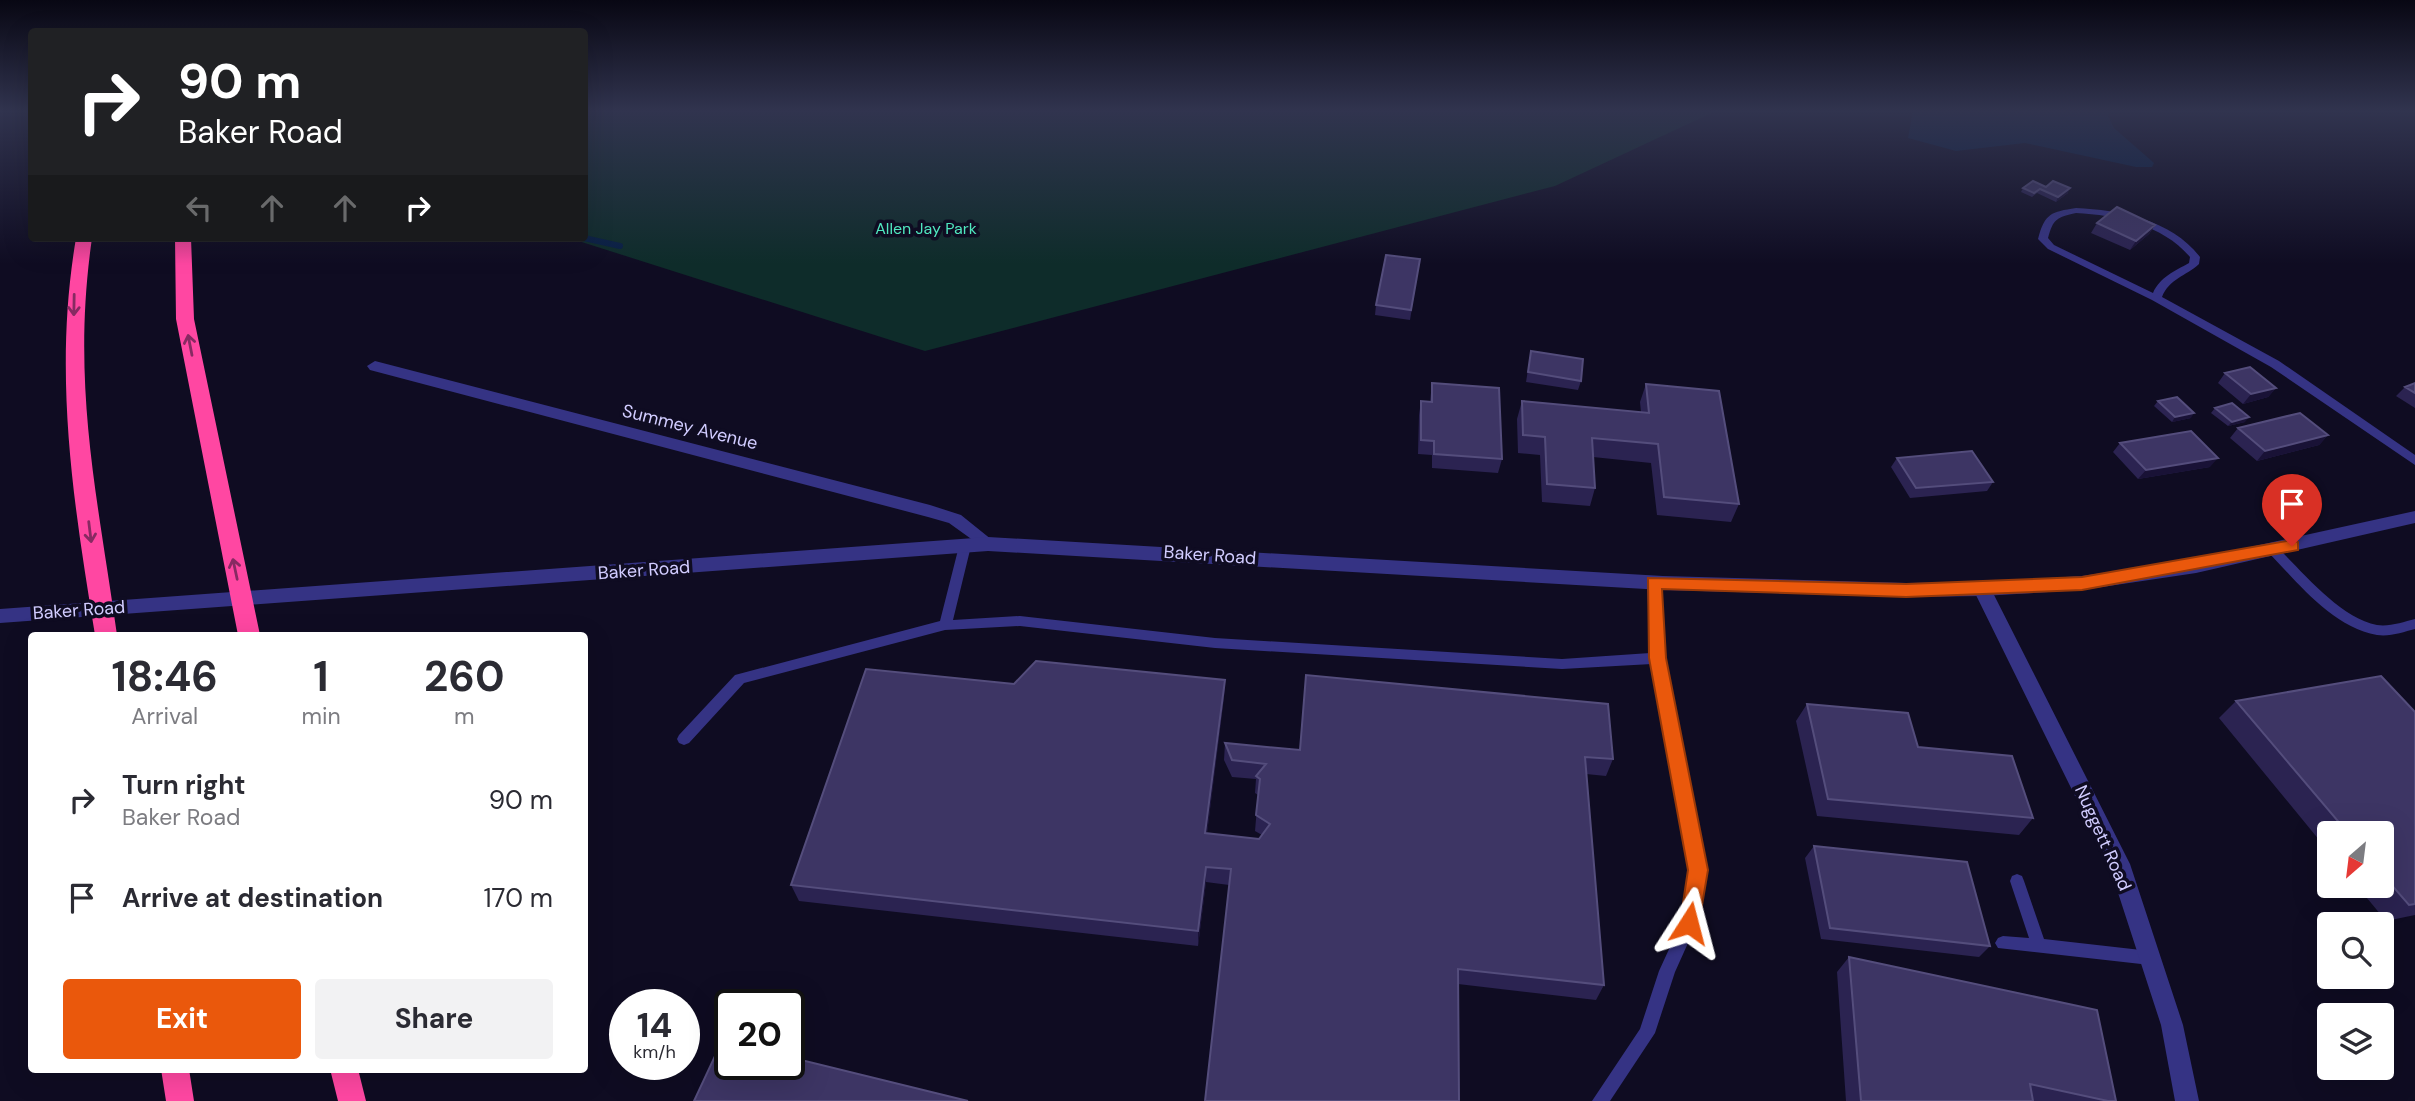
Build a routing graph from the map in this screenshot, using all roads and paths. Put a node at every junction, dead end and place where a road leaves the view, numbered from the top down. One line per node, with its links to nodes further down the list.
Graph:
1 (84, 242): 15 (highway, one-way to 15)
2 (183, 242): 16 (highway, one-way to 2)
3 (2156, 298): 3 (lane); 5 (lane)
4 (375, 366): 7 (street, Summey Avenue)
5 (2415, 461)
6 (2415, 517): 9 (street, Baker Road)
7 (988, 544): 8 (street, Baker Road); 10 (street, Baker Road)
8 (965, 546): 12 (street, Baker Road); 14 (lane)
9 (2273, 550): 11 (street, Baker Road); 13 (lane)
10 (1653, 582): 11 (street, Baker Road); 17 (lane)
11 (1982, 589): 22 (street, Nuggett Road)
12 (0, 615)
13 (2415, 624)
14 (945, 625): 17 (lane); 18 (lane)
15 (106, 632)
16 (248, 632)
17 (1657, 658): 27 (lane)
18 (684, 739)
19 (2017, 881): 21 (lane)
20 (2003, 943): 21 (lane)
21 (2039, 946): 22 (lane)
22 (2150, 958): 28 (street, Nuggett Road)
23 (176, 1073): 25 (highway)
24 (345, 1073): 26 (highway)
25 (180, 1101)
26 (352, 1101)
27 (1600, 1101)
28 (2187, 1101)

